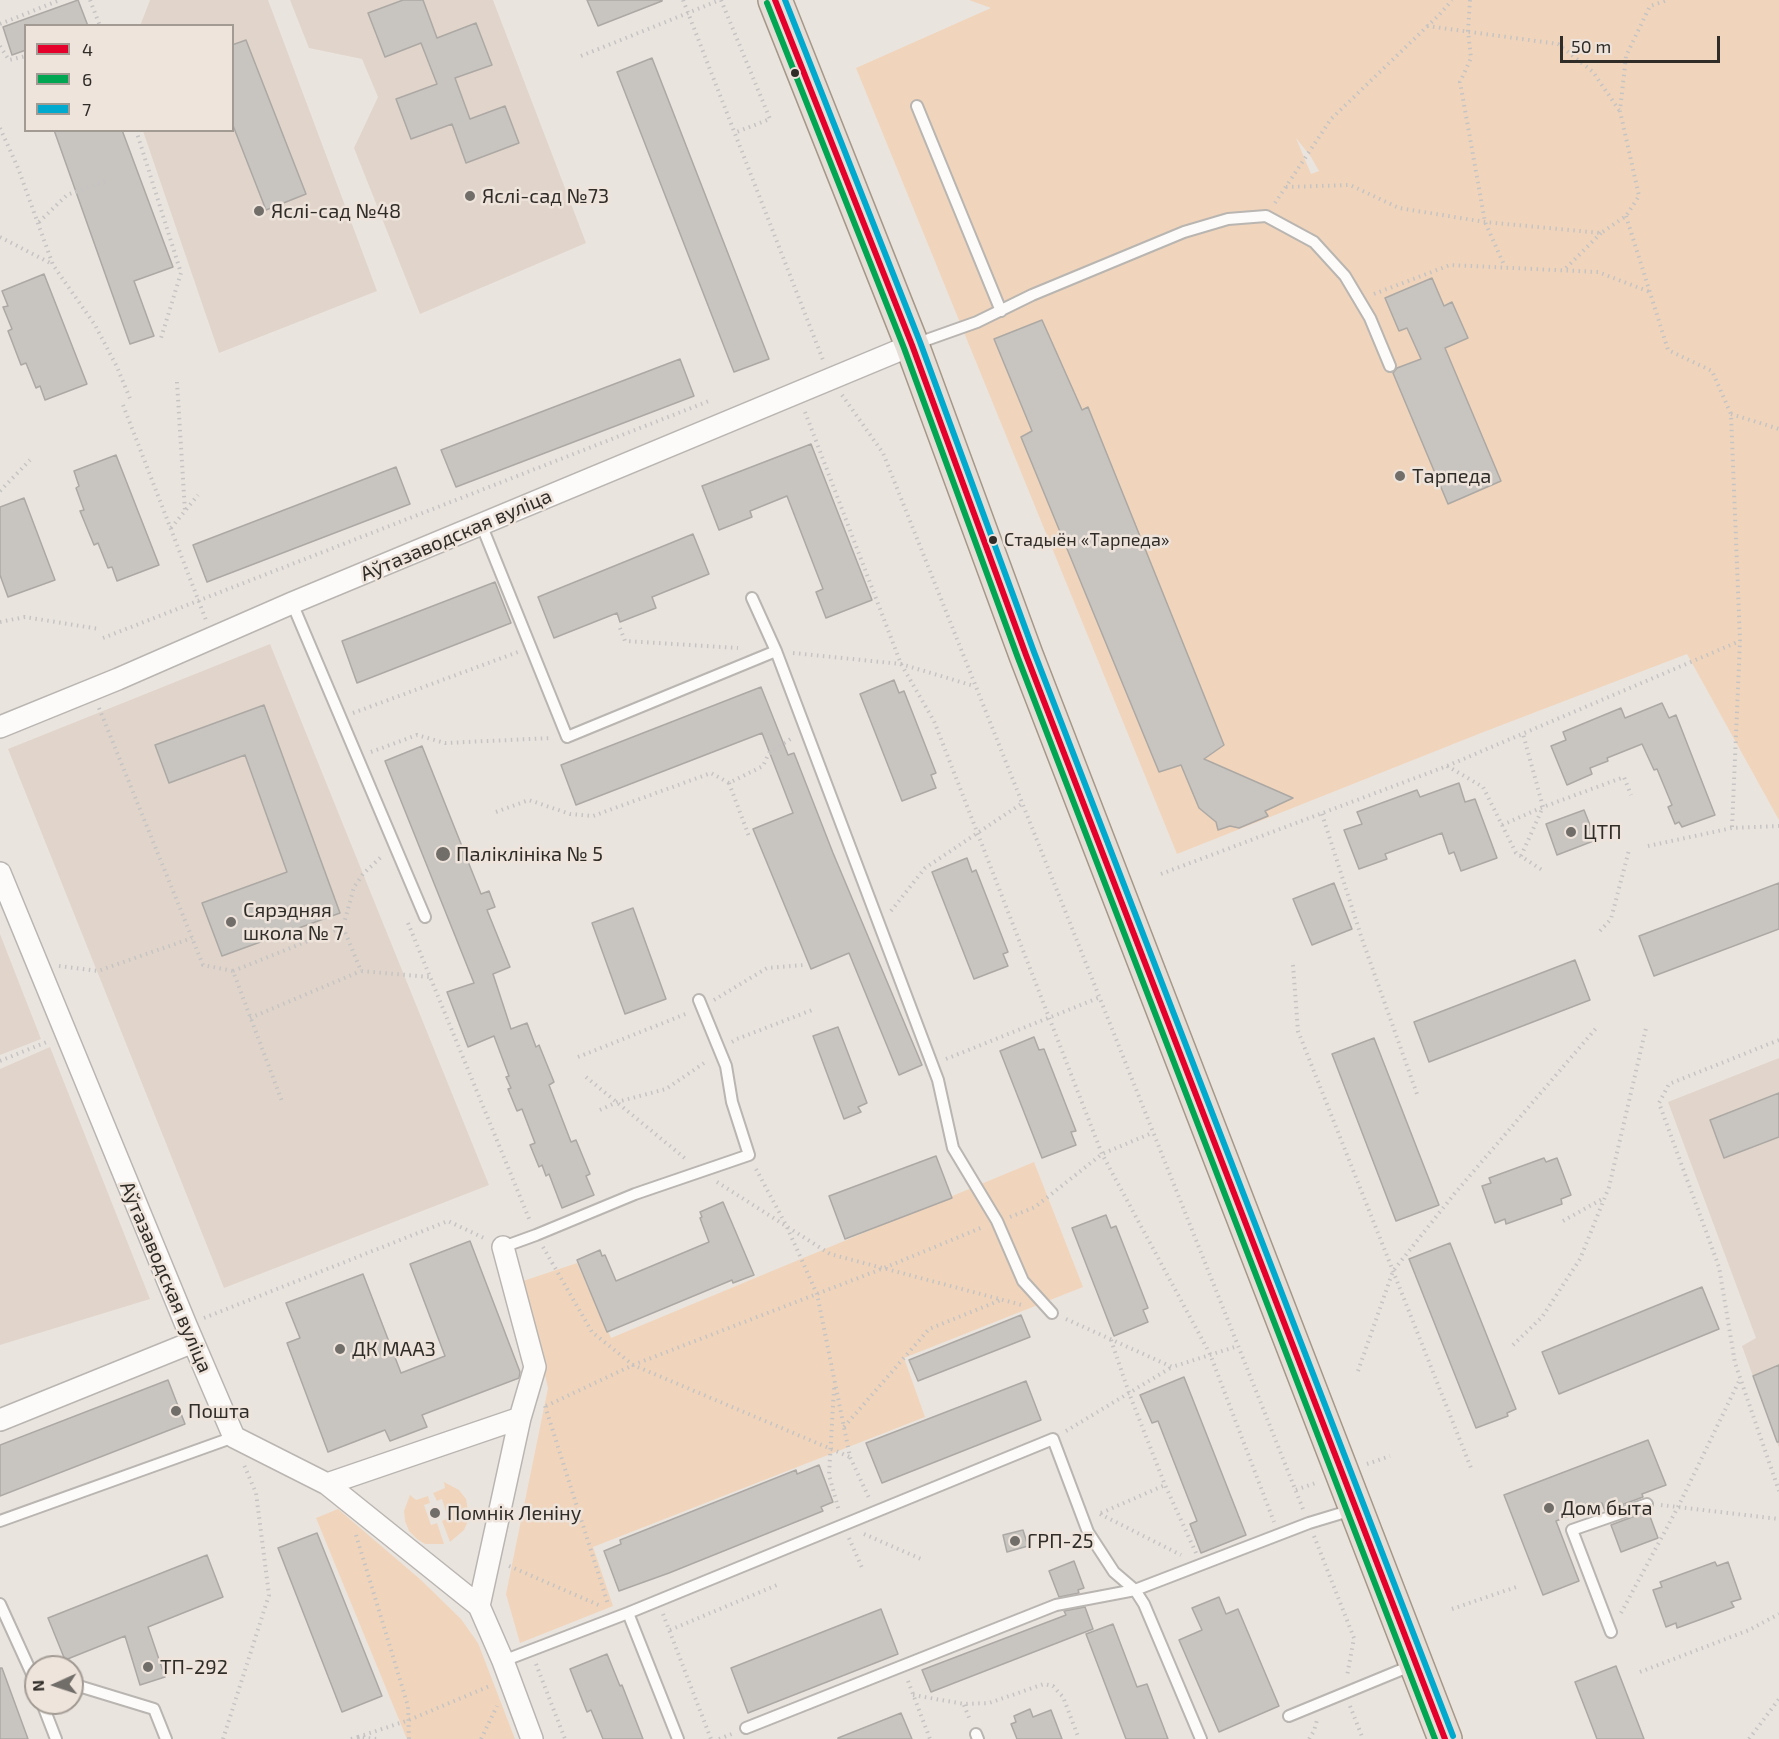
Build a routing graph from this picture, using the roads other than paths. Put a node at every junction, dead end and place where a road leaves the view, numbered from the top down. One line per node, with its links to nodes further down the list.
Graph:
1 (775, 0): 4 (main road)
2 (917, 106): 3 (lane)
3 (1001, 311): 4 (lane); 5 (lane)
4 (912, 345): 6 (street, Аўтазаводская вуліца); 22 (main road)
5 (1390, 366)
6 (481, 524): 8 (street, Аўтазаводская вуліца); 9 (lane)
7 (752, 598): 9 (lane)
8 (291, 603): 10 (street, Аўтазаводская вуліца); 12 (lane)
9 (776, 651): 15 (lane)
10 (0, 727)
11 (0, 873): 16 (street, Аўтазаводская вуліца)
12 (424, 917)
13 (699, 1000): 14 (lane)
14 (502, 1247): 17 (street)
15 (1052, 1313)
16 (189, 1334): 18 (street); 19 (street, Аўтазаводская вуліца)
17 (520, 1418): 20 (street); 26 (street)
18 (0, 1420)
19 (234, 1437): 20 (street); 23 (lane)
20 (327, 1484): 26 (street)
21 (1647, 1504): 28 (lane)
22 (1356, 1509): 24 (lane); 30 (main road)
23 (0, 1521)
24 (1136, 1590): 27 (lane); 35 (lane); 40 (lane)
25 (0, 1604): 29 (lane)
26 (479, 1606): 31 (street)
27 (628, 1613): 31 (lane); 39 (lane)
28 (1611, 1632)
29 (24, 1655)
30 (1416, 1663): 34 (lane); 41 (main road)
31 (506, 1670): 38 (street)
32 (84, 1688): 37 (lane)
33 (47, 1715): 36 (lane)
34 (1288, 1716)
35 (746, 1728)
36 (56, 1739)
37 (166, 1739)
38 (532, 1739)
39 (678, 1739)
40 (1201, 1739)
41 (1445, 1739)

